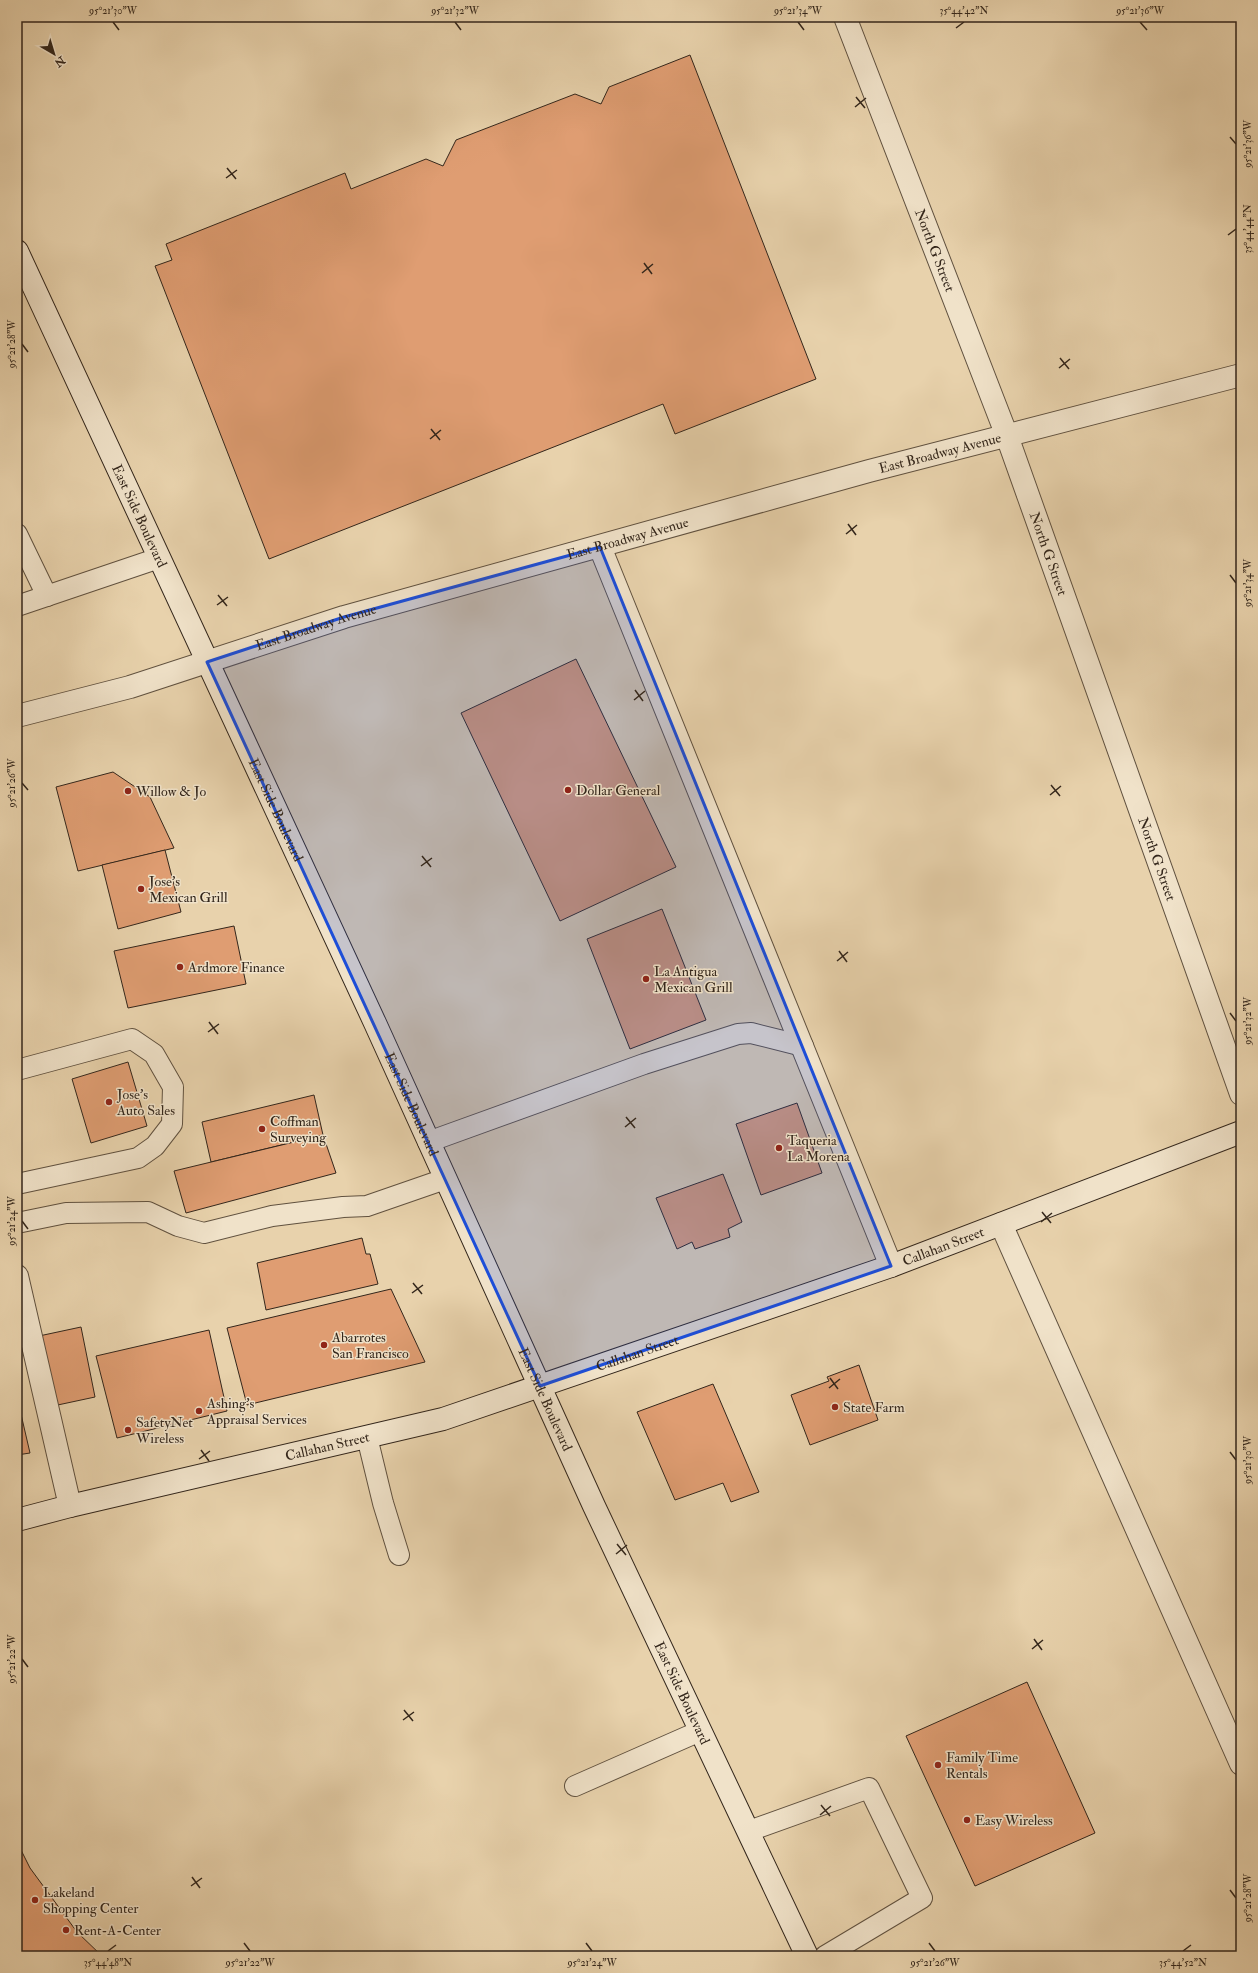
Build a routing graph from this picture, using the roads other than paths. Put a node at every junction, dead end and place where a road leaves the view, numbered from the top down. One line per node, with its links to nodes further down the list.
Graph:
1 (845, 17): 4 (street, North G Street)
2 (17, 251): 7 (street, East Side Boulevard)
3 (1241, 375): 4 (street, East Broadway Avenue)
4 (1007, 436): 6 (street, East Broadway Avenue); 14 (street, North G Street)
5 (17, 534): 8 (lane)
6 (600, 547): 10 (street, East Broadway Avenue); 12 (street)
7 (159, 558): 8 (lane); 10 (street, East Side Boulevard)
8 (47, 596): 9 (lane)
9 (17, 606)
10 (207, 662): 11 (street, East Broadway Avenue); 16 (street, East Side Boulevard)
11 (17, 716)
12 (802, 1046): 16 (lane); 21 (street)
13 (17, 1070): 18 (lane)
14 (1241, 1094)
15 (1241, 1132): 20 (street, Callahan Street)
16 (428, 1142): 17 (street, East Side Boulevard)
17 (445, 1179): 19 (lane); 23 (street, East Side Boulevard)
18 (17, 1184)
19 (17, 1223)
20 (1001, 1224): 21 (street, Callahan Street); 29 (street)
21 (891, 1266): 23 (street, Callahan Street)
22 (17, 1276): 25 (street)
23 (540, 1386): 24 (street, Callahan Street); 28 (street, East Side Boulevard)
24 (367, 1437): 25 (street, Callahan Street); 27 (lane)
25 (70, 1506): 26 (street, Callahan Street)
26 (17, 1520)
27 (399, 1555)
28 (700, 1731): 30 (lane); 31 (street, East Side Boulevard)
29 (1241, 1764)
30 (576, 1786)
31 (749, 1831): 32 (street, East Side Boulevard); 33 (lane)
32 (807, 1956)
33 (825, 1956)

